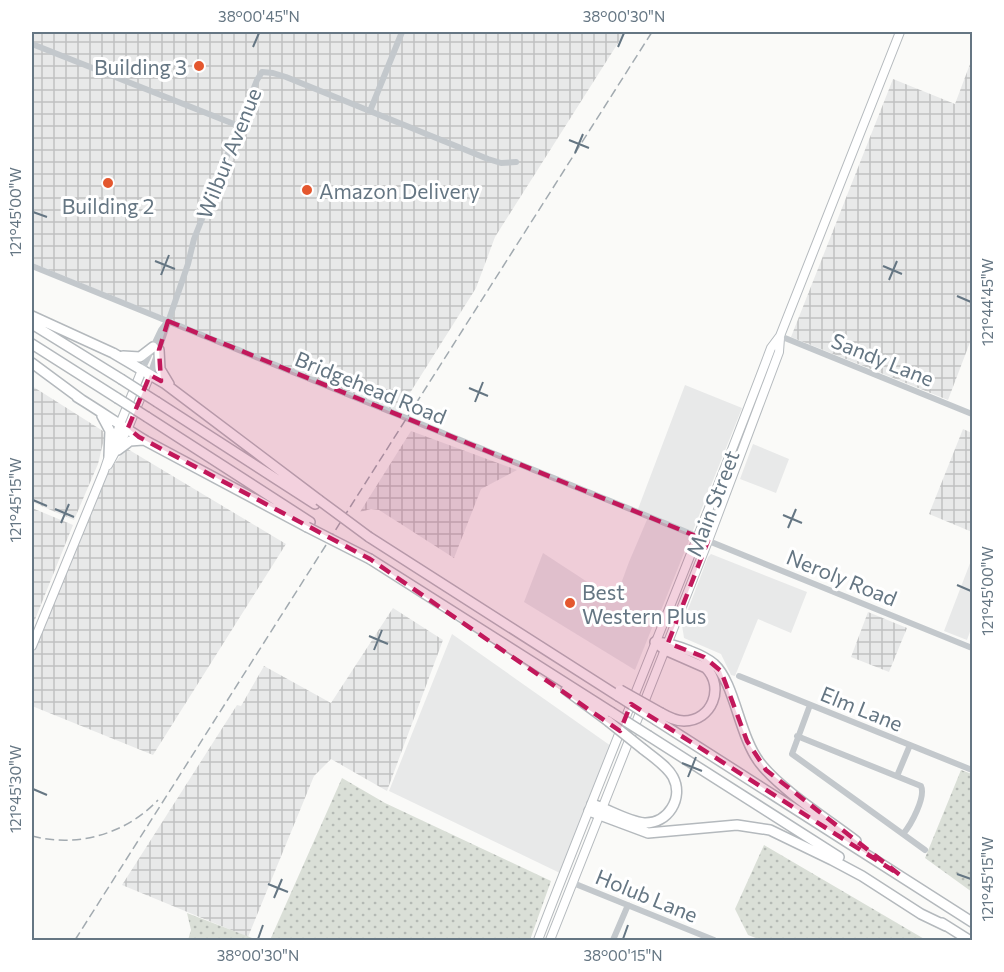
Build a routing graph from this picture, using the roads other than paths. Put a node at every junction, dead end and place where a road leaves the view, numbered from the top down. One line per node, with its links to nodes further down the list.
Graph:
1 (402, 32): 4 (street)
2 (900, 32): 11 (main road, Main Street)
3 (32, 44): 5 (street)
4 (370, 111): 5 (street, Wilbur Avenue); 6 (street, Wilbur Avenue)
5 (239, 126): 9 (street, Wilbur Avenue)
6 (516, 162)
7 (32, 266): 9 (street, Bridgehead Road)
8 (32, 316): 14 (highway)
9 (168, 321): 13 (street, Wilbur Avenue); 27 (street, Bridgehead Road)
10 (32, 324): 25 (highway, bridge)
11 (780, 336): 19 (street, Sandy Lane); 27 (main road, Main Street); 28 (main road, Main Street)
12 (32, 344): 26 (highway, bridge)
13 (156, 349): 14 (highway); 16 (street, Wilbur Avenue); 17 (highway)
14 (112, 352): 16 (highway)
15 (32, 363): 18 (highway)
16 (146, 373): 17 (highway); 20 (main road, Wilbur Avenue)
17 (174, 390): 25 (highway)
18 (77, 397): 20 (highway); 23 (highway)
19 (972, 414)
20 (124, 426): 21 (highway); 22 (main road, Wilbur Avenue); 23 (main road, Wilbur Avenue)
21 (146, 441): 22 (highway); 26 (highway)
22 (118, 450): 24 (main road, Wilbur Avenue)
23 (109, 456): 24 (main road, Wilbur Avenue)
24 (104, 471): 30 (main road, Wilbur Avenue)
25 (319, 504): 35 (highway, bridge)
26 (309, 524): 36 (highway, bridge)
27 (699, 538): 28 (street, Neroly Road); 29 (main road, Main Street)
28 (708, 542): 31 (main road, Main Street); 32 (street, Neroly Road)
29 (655, 642): 31 (highway); 41 (main road, Main Street)
30 (32, 646)
31 (667, 646): 35 (highway); 42 (main road, Main Street); 45 (highway)
32 (972, 648)
33 (739, 676): 34 (street, Elm Lane)
34 (810, 705): 37 (street); 38 (street, Elm Lane)
35 (658, 716): 45 (highway)
36 (609, 717): 42 (highway, bridge); 49 (highway, bridge)
37 (797, 736): 40 (street); 43 (street)
38 (910, 745): 39 (street, Elm Lane); 40 (street)
39 (972, 770)
40 (897, 776): 43 (street)
41 (590, 807): 42 (highway); 52 (main road, Main Street)
42 (601, 811): 46 (main road, Main Street); 49 (highway)
43 (903, 834): 44 (street)
44 (925, 850)
45 (900, 875): 48 (highway)
46 (573, 883): 47 (street, Holub Lane); 53 (main road, Main Street)
47 (628, 905): 50 (street, Holub Lane); 54 (street)
48 (972, 922)
49 (946, 926): 55 (highway)
50 (698, 937): 51 (street, Holub Lane)
51 (711, 939)
52 (538, 940)
53 (550, 940)
54 (613, 940)
55 (969, 940)

